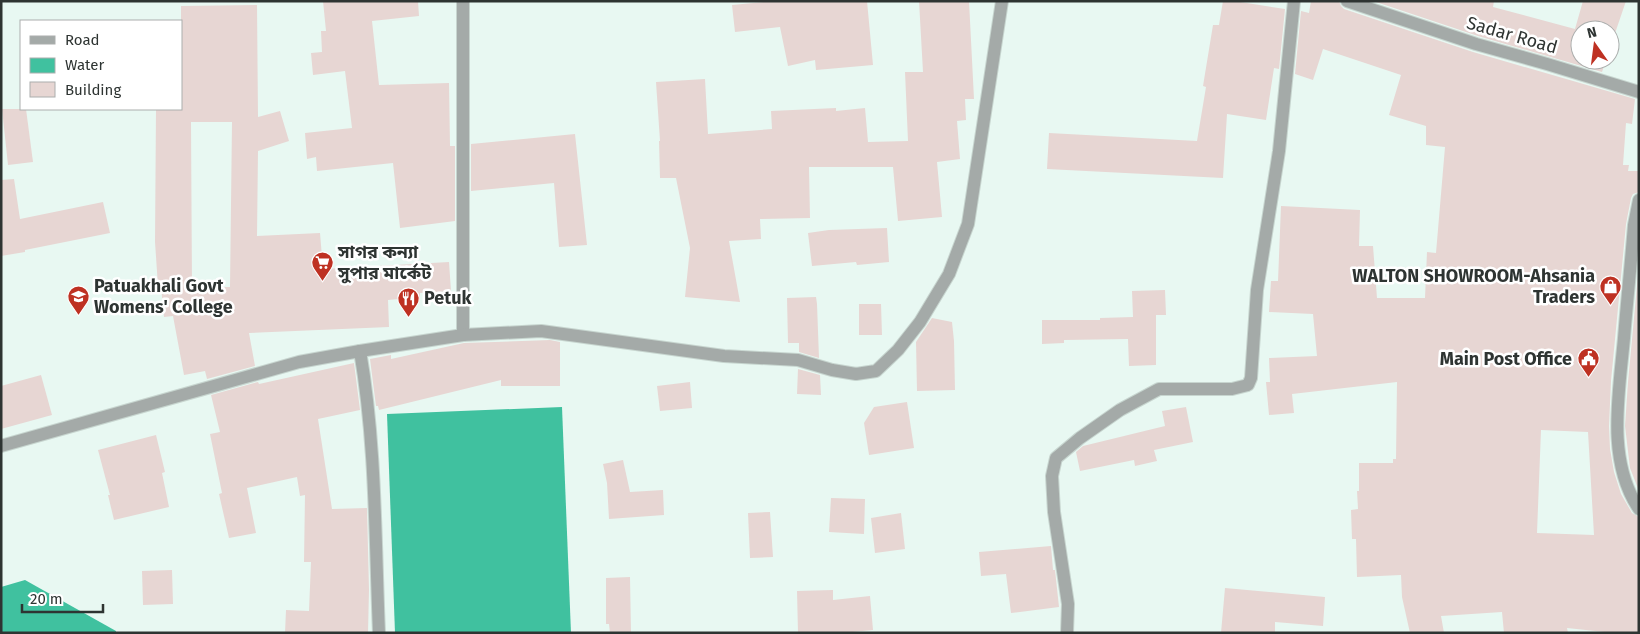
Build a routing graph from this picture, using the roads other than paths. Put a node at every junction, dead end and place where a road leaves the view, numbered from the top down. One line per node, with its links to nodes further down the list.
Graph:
1 (463, 1): 7 (street)
2 (1002, 1): 7 (street)
3 (1294, 1): 12 (street)
4 (1347, 1): 5 (street, Sadar Road)
5 (1639, 92)
6 (1639, 200): 10 (street)
7 (463, 335): 8 (street)
8 (360, 351): 9 (street); 11 (street)
9 (1, 446)
10 (1639, 509)
11 (379, 633)
12 (1067, 633)

